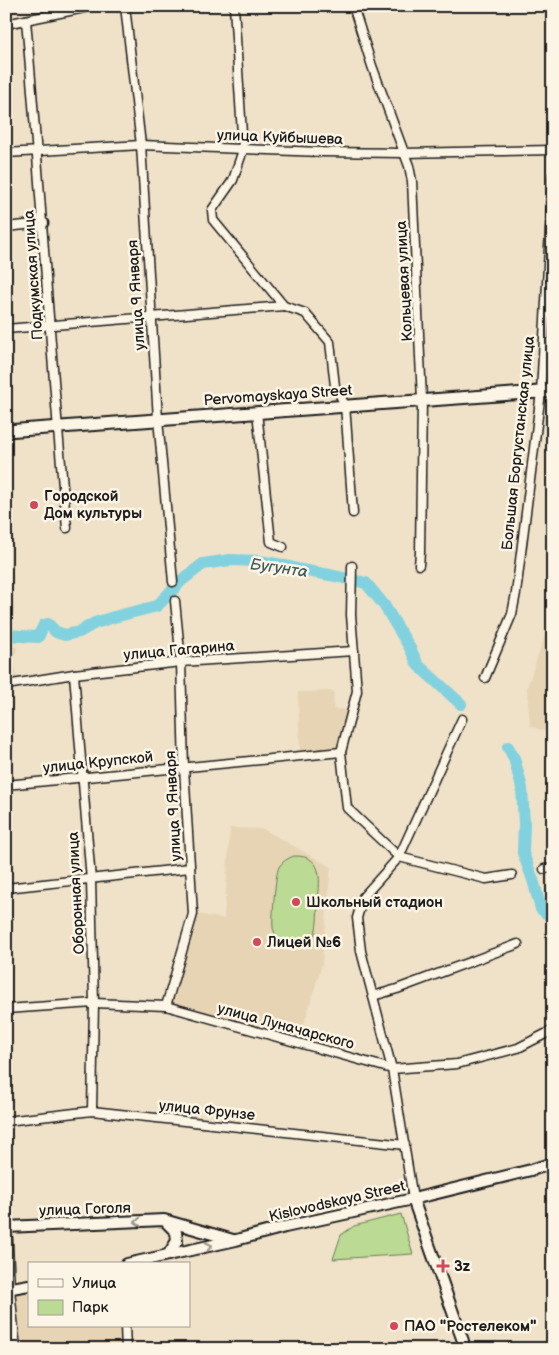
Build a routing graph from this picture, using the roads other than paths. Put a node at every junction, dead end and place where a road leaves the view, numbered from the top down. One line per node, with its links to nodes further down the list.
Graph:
1 (94, 6): 5 (street)
2 (125, 6): 7 (street, улица 9 Января)
3 (234, 6): 8 (street)
4 (353, 6): 12 (street, Кольцевая улица)
5 (26, 20): 6 (street); 10 (street, Подкумская улица)
6 (6, 24)
7 (140, 145): 8 (street, улица Куйбышева); 10 (street, улица Куйбышева); 17 (street, улица 9 Января)
8 (243, 150): 12 (street, улица Куйбышева); 16 (street)
9 (553, 150): 12 (street, улица Куйбышева)
10 (38, 151): 11 (street, улица Куйбышева); 14 (street, Подкумская улица)
11 (6, 153)
12 (404, 153): 21 (street, Кольцевая улица)
13 (553, 175): 20 (street, Большая Боргустанская улица)
14 (44, 223): 15 (street); 18 (street, Подкумская улица)
15 (6, 227)
16 (284, 306): 17 (street); 22 (street)
17 (151, 318): 18 (street); 24 (street, улица 9 Января)
18 (50, 326): 19 (street); 25 (street, Подкумская улица)
19 (6, 329)
20 (547, 391): 21 (main road, Pervomayskaya Street); 37 (street, Большая Боргустанская улица)
21 (422, 400): 22 (main road, Pervomayskaya Street); 30 (street, Кольцевая улица)
22 (345, 406): 23 (main road, Pervomayskaya Street); 27 (street)
23 (257, 412): 24 (main road, Pervomayskaya Street); 29 (street)
24 (158, 419): 25 (main road, Pervomayskaya Street); 32 (street, улица 9 Января)
25 (57, 427): 26 (main road, Pervomayskaya Street); 28 (street, Подкумская улица)
26 (6, 431)
27 (353, 513)
28 (67, 528)
29 (282, 547)
30 (419, 565)
31 (352, 566): 34 (street)
32 (173, 582)
33 (175, 601): 35 (street, улица 9 Января)
34 (354, 651): 35 (street, улица Гагарина); 40 (street)
35 (181, 662): 36 (street, улица Гагарина); 41 (street, улица 9 Января)
36 (74, 674): 38 (street, улица Гагарина); 42 (street, Оборонная улица)
37 (485, 678)
38 (6, 685)
39 (462, 719): 44 (street)
40 (341, 752): 41 (street, улица Крупской); 44 (street)
41 (184, 768): 42 (street, улица Крупской); 45 (street, улица 9 Января)
42 (83, 777): 43 (street, улица Крупской); 47 (street, Оборонная улица)
43 (6, 785)
44 (399, 856): 46 (street); 50 (street)
45 (190, 868): 47 (street); 52 (street, улица 9 Января)
46 (512, 875)
47 (91, 880): 48 (street); 51 (street, Оборонная улица)
48 (6, 888)
49 (518, 944): 50 (street)
50 (373, 996): 55 (street)
51 (94, 1003): 52 (street, улица Луначарского); 53 (street, улица Луначарского); 56 (street, Оборонная улица)
52 (166, 1006): 55 (street, улица Луначарского)
53 (6, 1009)
54 (553, 1030): 55 (street, улица Луначарского)
55 (392, 1069): 58 (street)
56 (92, 1112): 57 (street, улица Фрунзе); 58 (street, улица Фрунзе)
57 (6, 1121)
58 (405, 1145): 61 (street)
59 (553, 1163): 61 (street, Kislovodskaya Street)
60 (6, 1198): 63 (street)
61 (412, 1199): 64 (street, Kislovodskaya Street); 72 (street)
62 (164, 1220): 63 (street, улица Гоголя, one-way to 63); 64 (street, улица Гоголя); 65 (street)
63 (7, 1227): 68 (street)
64 (236, 1240): 65 (street, Kislovodskaya Street, one-way to 64)
65 (168, 1255): 66 (street, Kislovodskaya Street)
66 (136, 1262)
67 (28, 1285): 68 (street)
68 (8, 1289): 70 (street)
69 (125, 1328): 71 (street)
70 (16, 1349)
71 (126, 1349)
72 (463, 1349)

